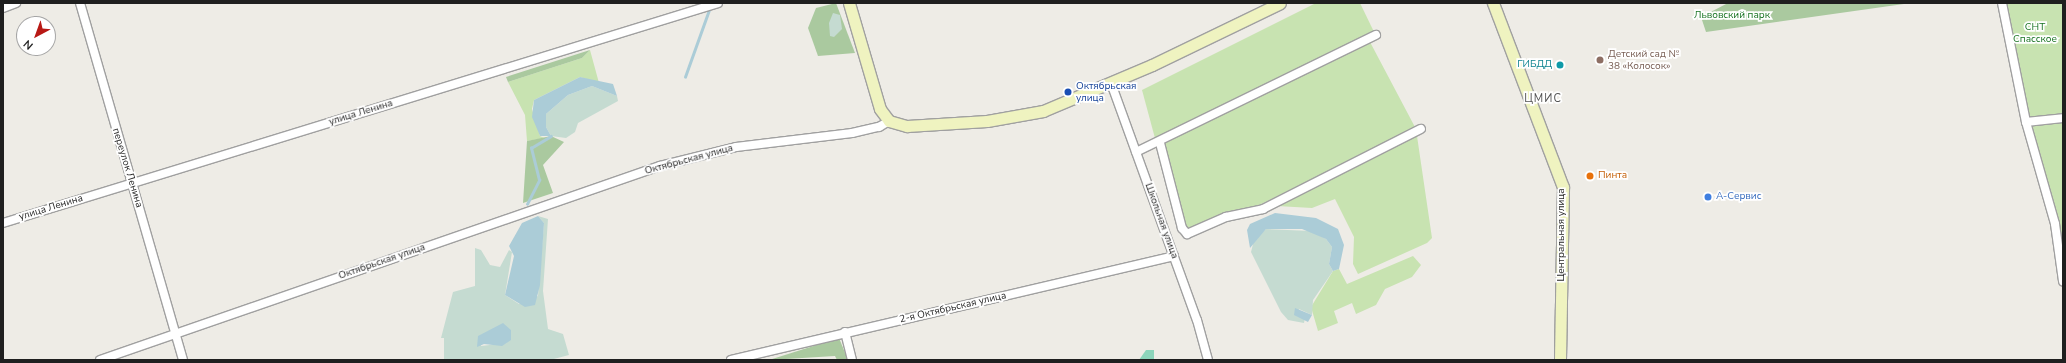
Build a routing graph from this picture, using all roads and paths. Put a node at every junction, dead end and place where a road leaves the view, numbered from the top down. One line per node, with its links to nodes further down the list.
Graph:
1 (16, 3): 8 (street)
2 (80, 3): 17 (street, переулок Ленина)
3 (718, 3): 17 (street, улица Ленина)
4 (849, 3): 12 (street)
5 (1280, 3): 10 (street)
6 (1493, 3): 28 (street, Центральная улица)
7 (2002, 3): 13 (street)
8 (3, 8)
9 (1376, 35): 15 (street)
10 (1111, 84): 12 (street); 16 (street, Школьная улица)
11 (2063, 118): 13 (street)
12 (889, 121): 21 (street, Октябрьская улица)
13 (2026, 122): 20 (street)
14 (1422, 129): 15 (street)
15 (1160, 142): 16 (street)
16 (1136, 152): 19 (street, Школьная улица)
17 (132, 183): 18 (street, улица Ленина); 21 (street, переулок Ленина)
18 (3, 223)
19 (1174, 256): 22 (street, 2-я Октябрьская улица); 27 (street, Школьная улица)
20 (2063, 281)
21 (176, 332): 23 (street, Октябрьская улица); 24 (street, переулок Ленина)
22 (845, 332): 25 (street, 2-я Октябрьская улица); 26 (street)
23 (100, 360)
24 (183, 360)
25 (731, 360)
26 (852, 360)
27 (1208, 360)
28 (1560, 360)

